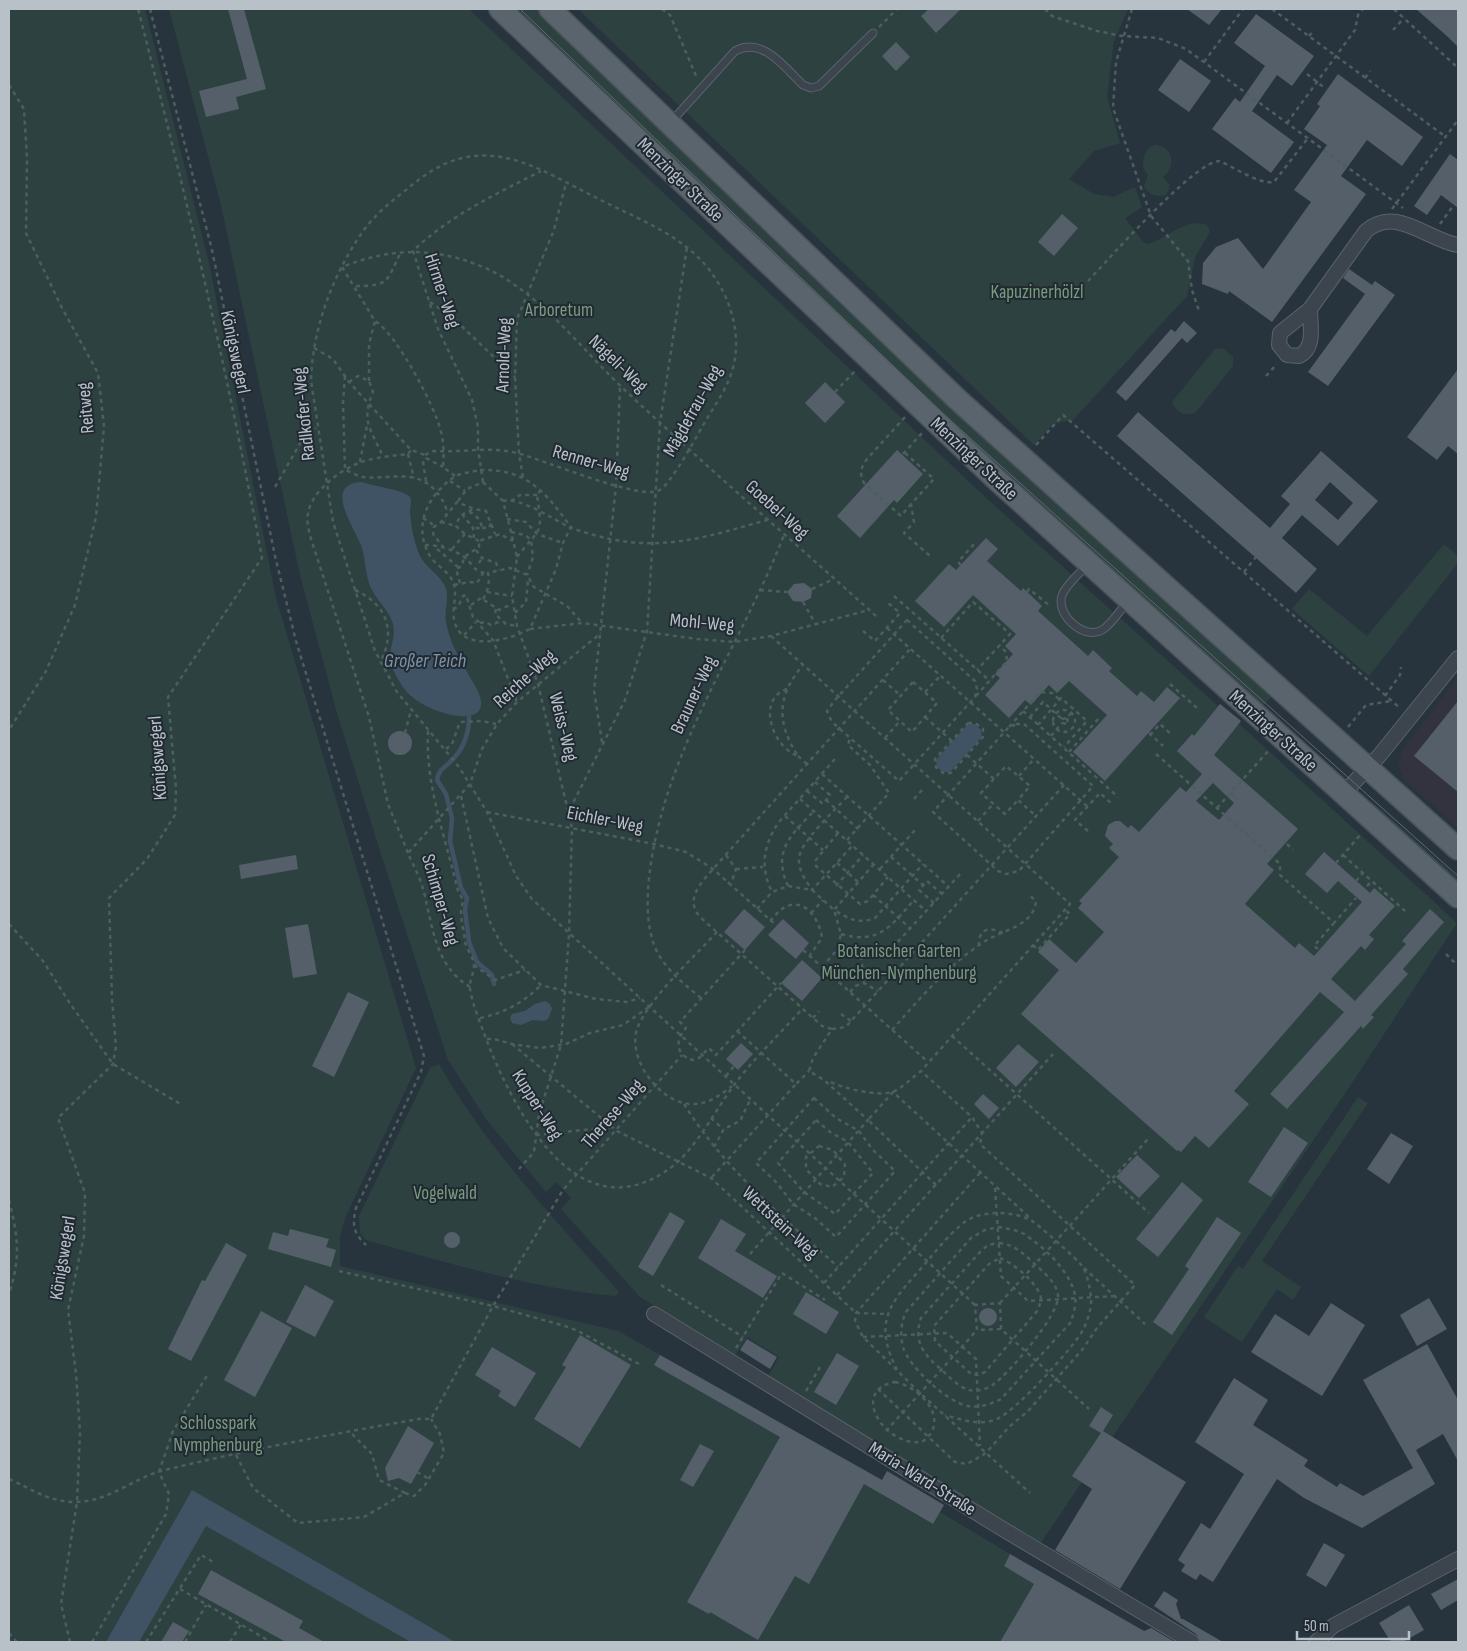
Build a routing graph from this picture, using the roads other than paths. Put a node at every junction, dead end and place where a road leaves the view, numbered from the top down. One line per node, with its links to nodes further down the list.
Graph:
1 (500, 9): 7 (main road, Menzinger Straße)
2 (550, 9): 4 (main road, Menzinger Straße)
3 (873, 33): 4 (lane)
4 (670, 124): 10 (main road, Menzinger Straße)
5 (1458, 245): 6 (street)
6 (1310, 309)
7 (1088, 564): 8 (main road, Menzinger Straße); 8 (lane)
8 (1129, 600): 11 (main road, Menzinger Straße)
9 (1458, 658): 10 (street)
10 (1368, 767): 11 (street); 12 (main road, Menzinger Straße)
11 (1343, 794): 13 (main road, Menzinger Straße)
12 (1458, 849)
13 (1458, 897)
14 (654, 1314): 16 (street, Maria-Ward-Straße)
15 (1458, 1559): 17 (street)
16 (1192, 1642)
17 (1316, 1642)

